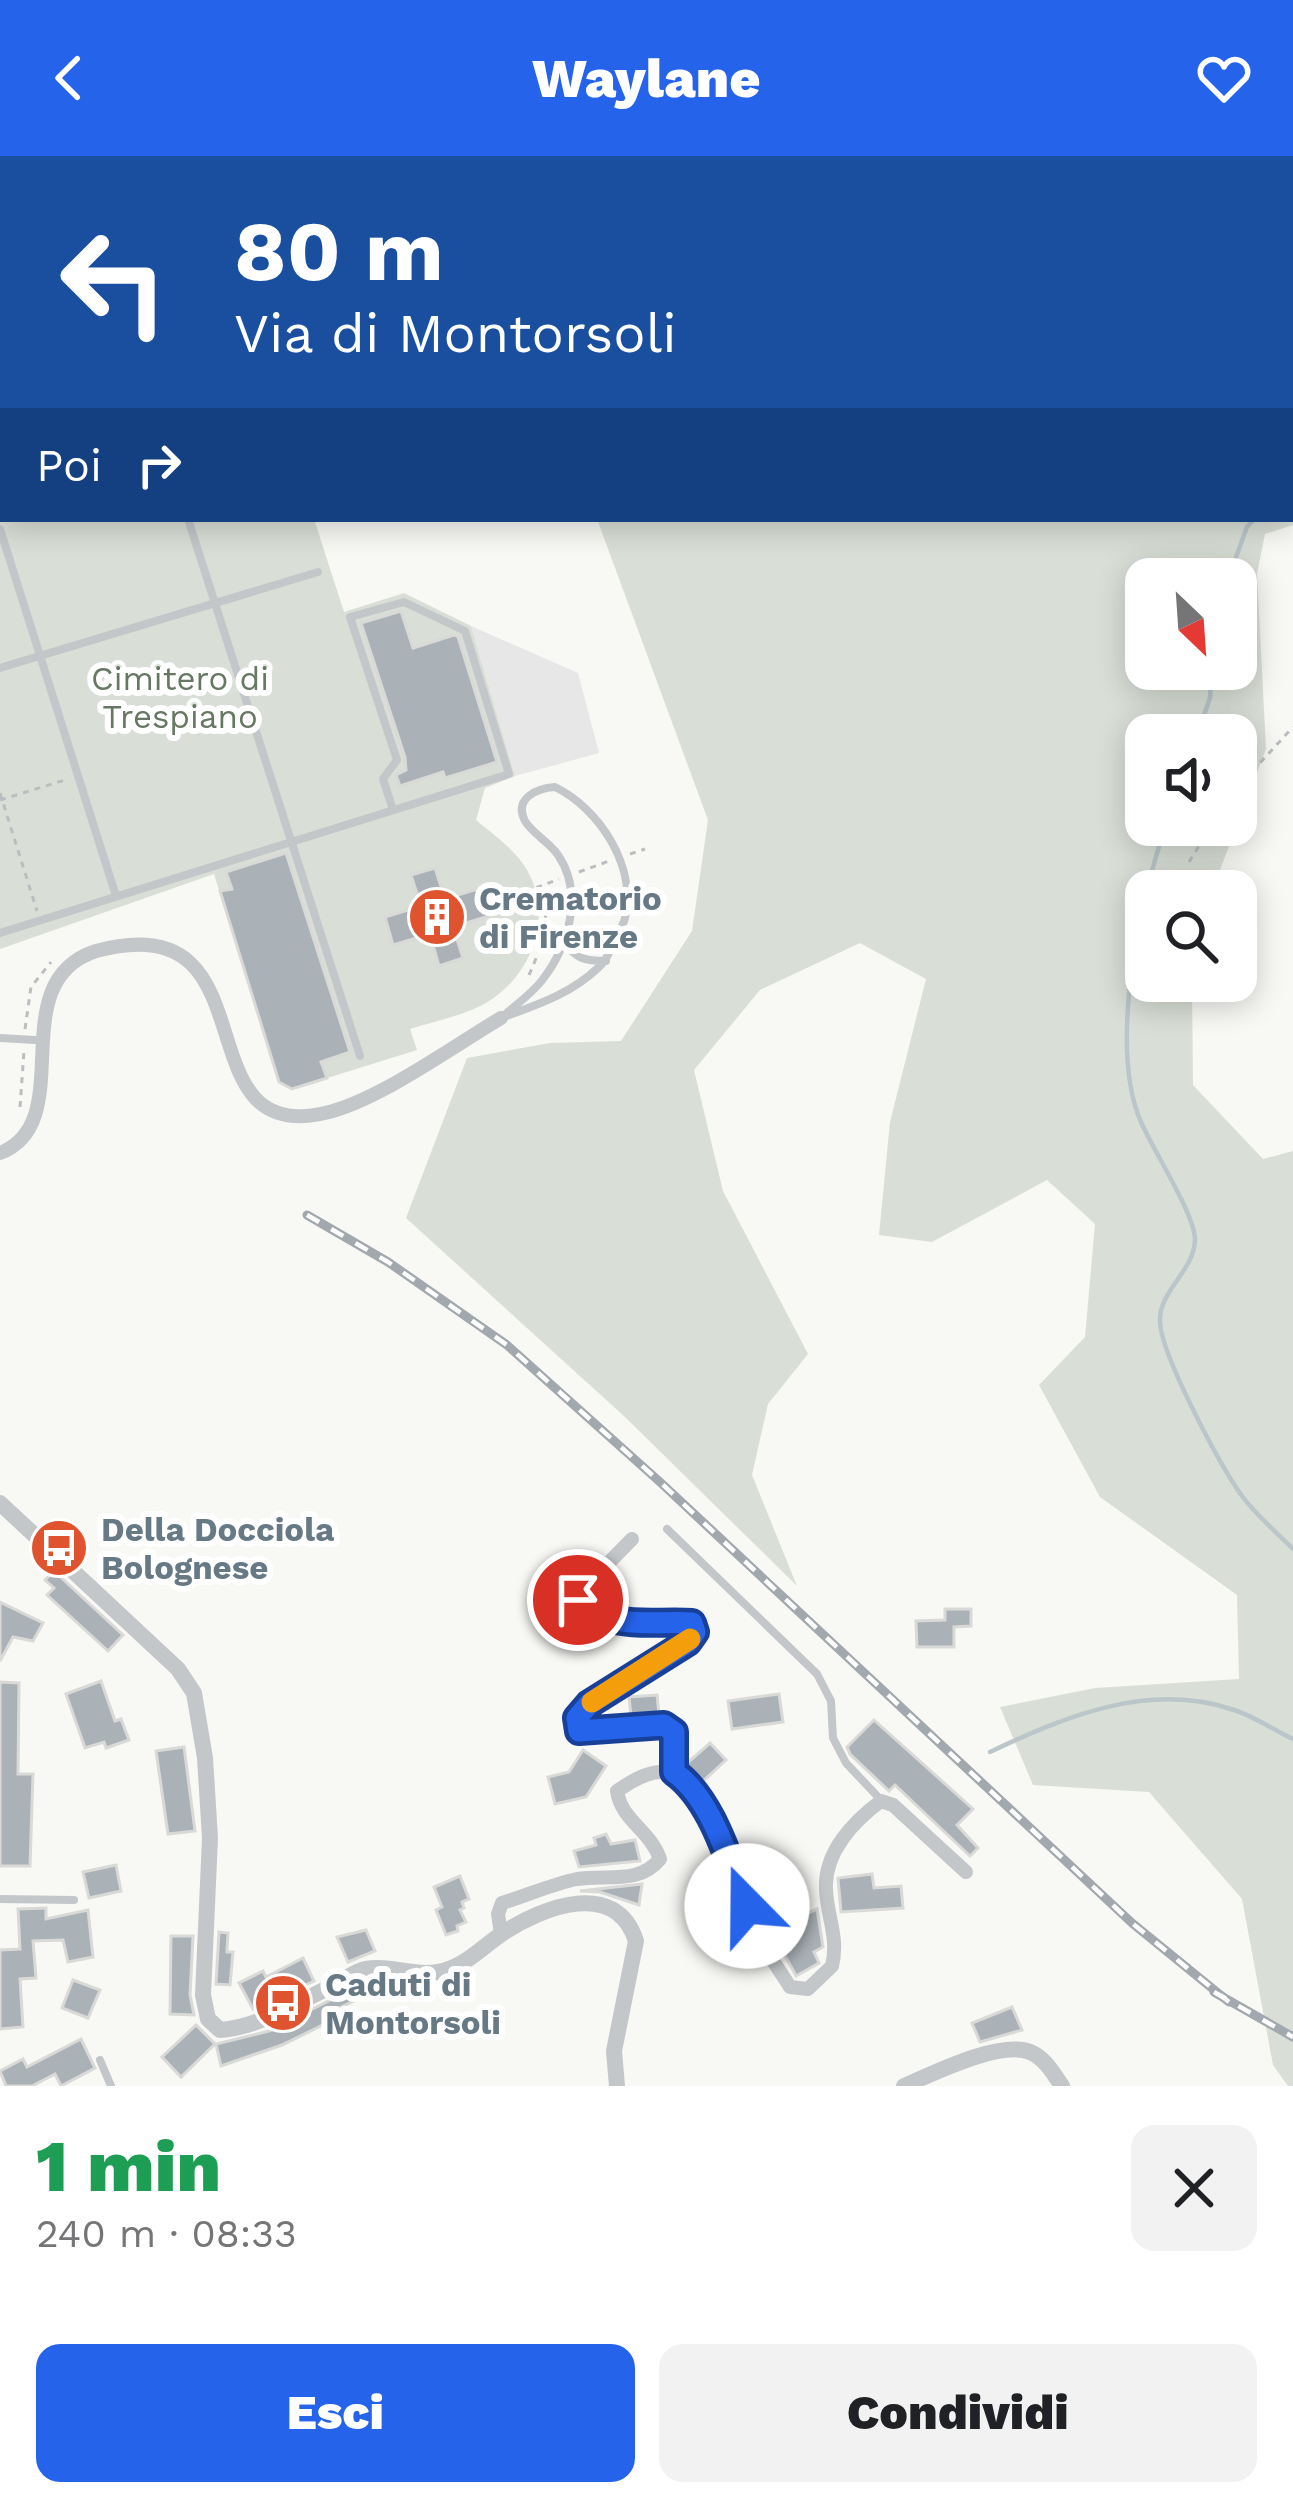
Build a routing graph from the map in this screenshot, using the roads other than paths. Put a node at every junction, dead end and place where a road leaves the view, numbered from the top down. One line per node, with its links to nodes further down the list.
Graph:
1 (189, 522): 4 (lane)
2 (0, 529): 5 (lane)
3 (318, 572): 4 (lane)
4 (214, 603): 5 (lane); 8 (lane)
5 (40, 656): 6 (lane); 9 (lane)
6 (0, 668)
7 (393, 810): 7 (lane); 8 (lane)
8 (291, 842): 9 (lane); 16 (lane)
9 (116, 896): 10 (lane)
10 (0, 932)
11 (564, 941): 12 (lane); 12 (lane); 13 (lane)
12 (606, 961): 13 (lane)
13 (501, 1018): 15 (street)
14 (0, 1038): 15 (lane)
15 (30, 1040): 17 (street)
16 (360, 1056)
17 (0, 1153)
18 (0, 1503): 26 (street)
19 (667, 1529): 22 (lane)
20 (632, 1539): 21 (street)
21 (674, 1772): 22 (street); 26 (street)
22 (881, 1801): 23 (street)
23 (966, 1872)
24 (0, 1900): 25 (lane)
25 (74, 1900)
26 (501, 1934): 29 (street)
27 (100, 2060): 28 (lane)
28 (112, 2086)
29 (616, 2086)
30 (904, 2086): 31 (street)
31 (1062, 2086)

